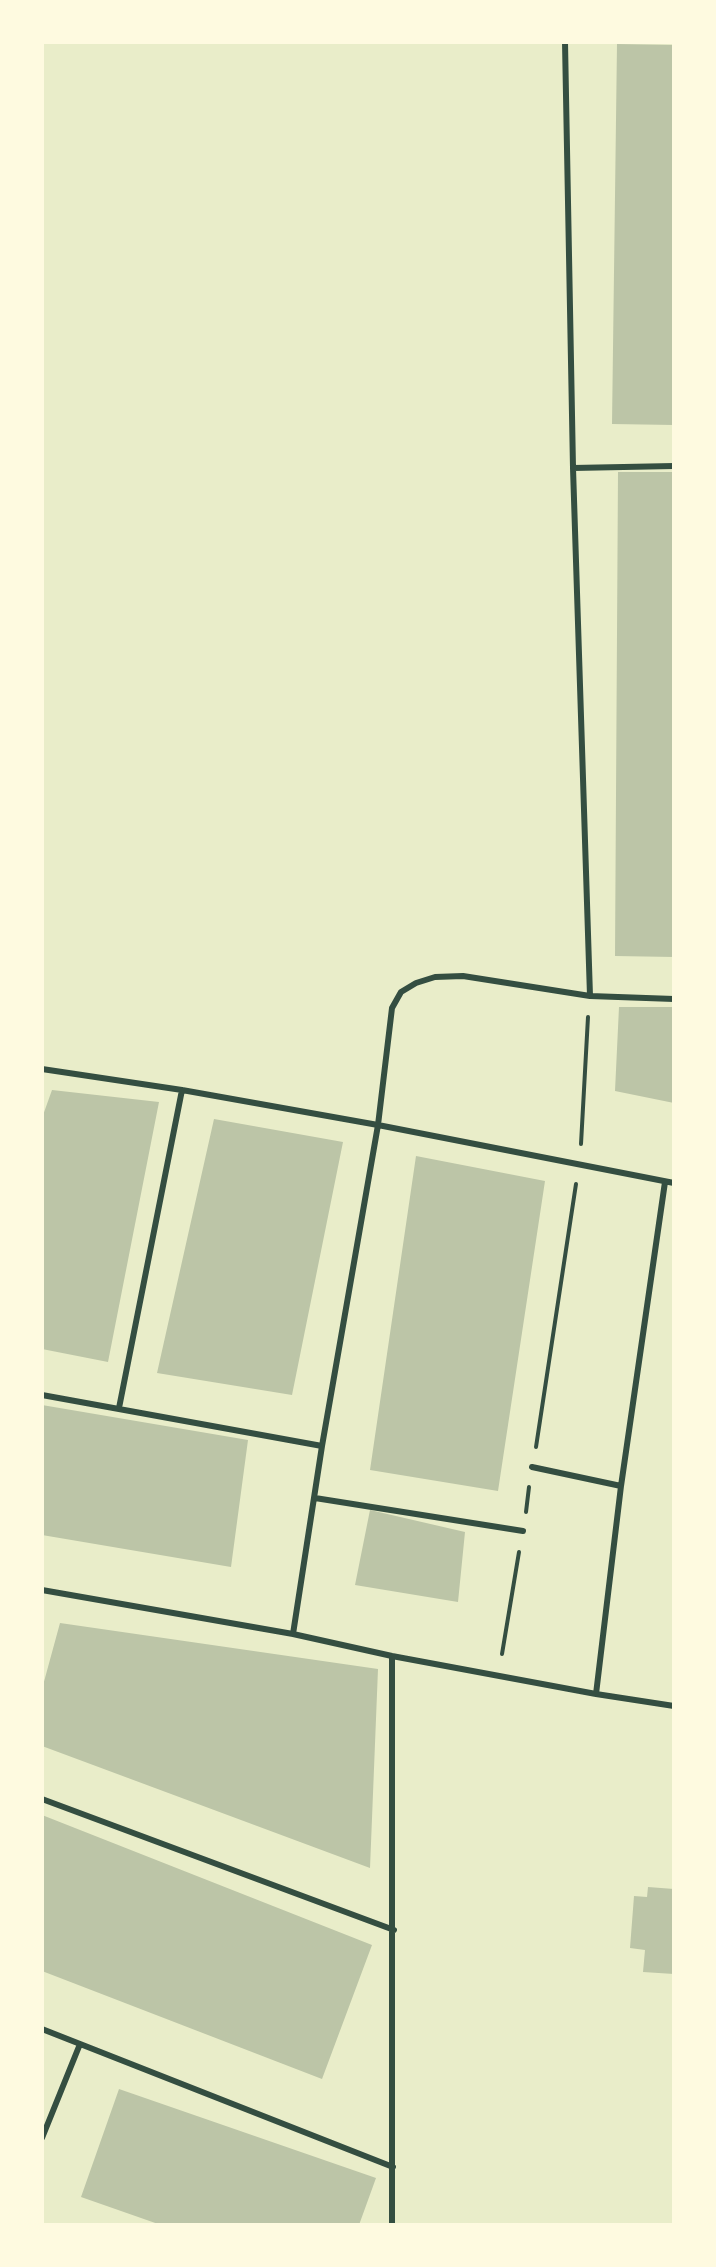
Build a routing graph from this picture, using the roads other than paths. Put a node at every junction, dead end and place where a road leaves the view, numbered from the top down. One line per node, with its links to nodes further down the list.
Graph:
1 (566, 42): 3 (street)
2 (674, 466): 3 (street)
3 (573, 468): 4 (street)
4 (590, 996): 5 (street); 8 (street)
5 (674, 999)
6 (42, 1069): 7 (street)
7 (182, 1090): 8 (street); 12 (street)
8 (378, 1125): 9 (street); 13 (street)
9 (665, 1182): 10 (street); 15 (street)
10 (674, 1183)
11 (42, 1395): 12 (street)
12 (119, 1408): 13 (street)
13 (322, 1446): 16 (street)
14 (532, 1467): 15 (street)
15 (621, 1486): 21 (street)
16 (315, 1498): 17 (street); 19 (street)
17 (523, 1531)
18 (42, 1590): 19 (street)
19 (292, 1634): 20 (street)
20 (392, 1656): 21 (street); 24 (street)
21 (596, 1694): 22 (street)
22 (674, 1706)
23 (42, 1798): 24 (street)
24 (394, 1930): 28 (street)
25 (42, 2030): 26 (street)
26 (80, 2044): 27 (street); 28 (street)
27 (42, 2138)
28 (393, 2167): 29 (street)
29 (392, 2225)

